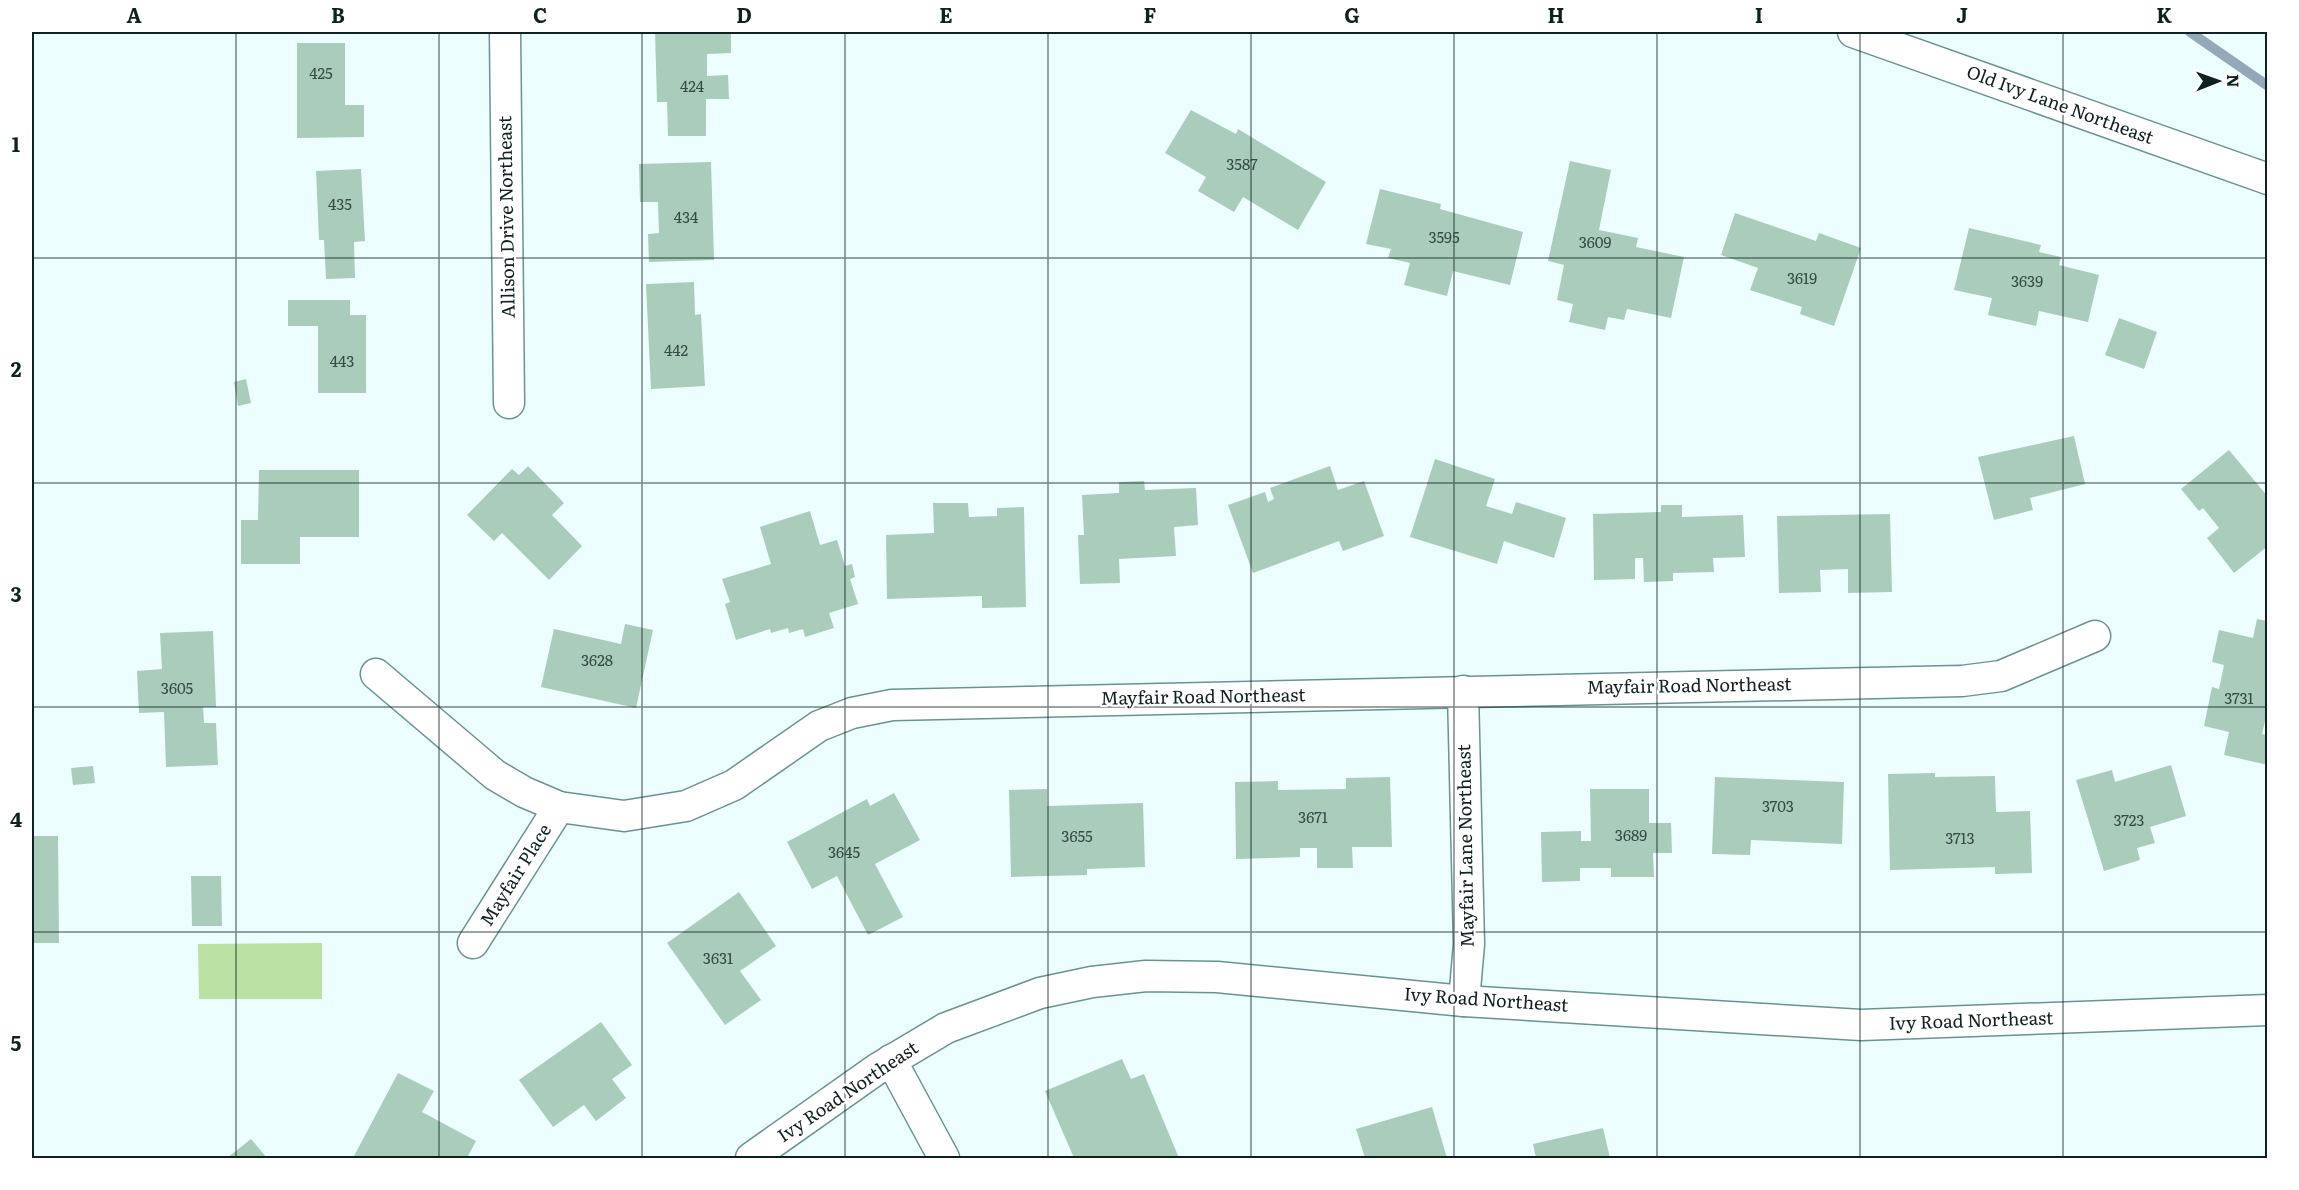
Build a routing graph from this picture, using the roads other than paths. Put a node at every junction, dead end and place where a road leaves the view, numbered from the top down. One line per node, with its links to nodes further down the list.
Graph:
1 (505, 32): 4 (street, Allison Drive Northeast)
2 (1853, 32): 3 (street, Old Ivy Lane Northeast)
3 (2268, 178)
4 (509, 403)
5 (2095, 636): 7 (street, Mayfair Road Northeast)
6 (376, 674): 8 (street, Mayfair Road Northeast)
7 (1463, 691): 8 (street, Mayfair Road Northeast); 10 (street, Mayfair Lane Northeast)
8 (559, 807): 9 (street, Mayfair Place)
9 (473, 943)
10 (1464, 1001): 11 (street, Ivy Road Northeast); 12 (street, Ivy Road Northeast)
11 (2268, 1010)
12 (891, 1060): 13 (street, Ivy Road Northeast); 14 (street)
13 (752, 1158)
14 (944, 1158)

